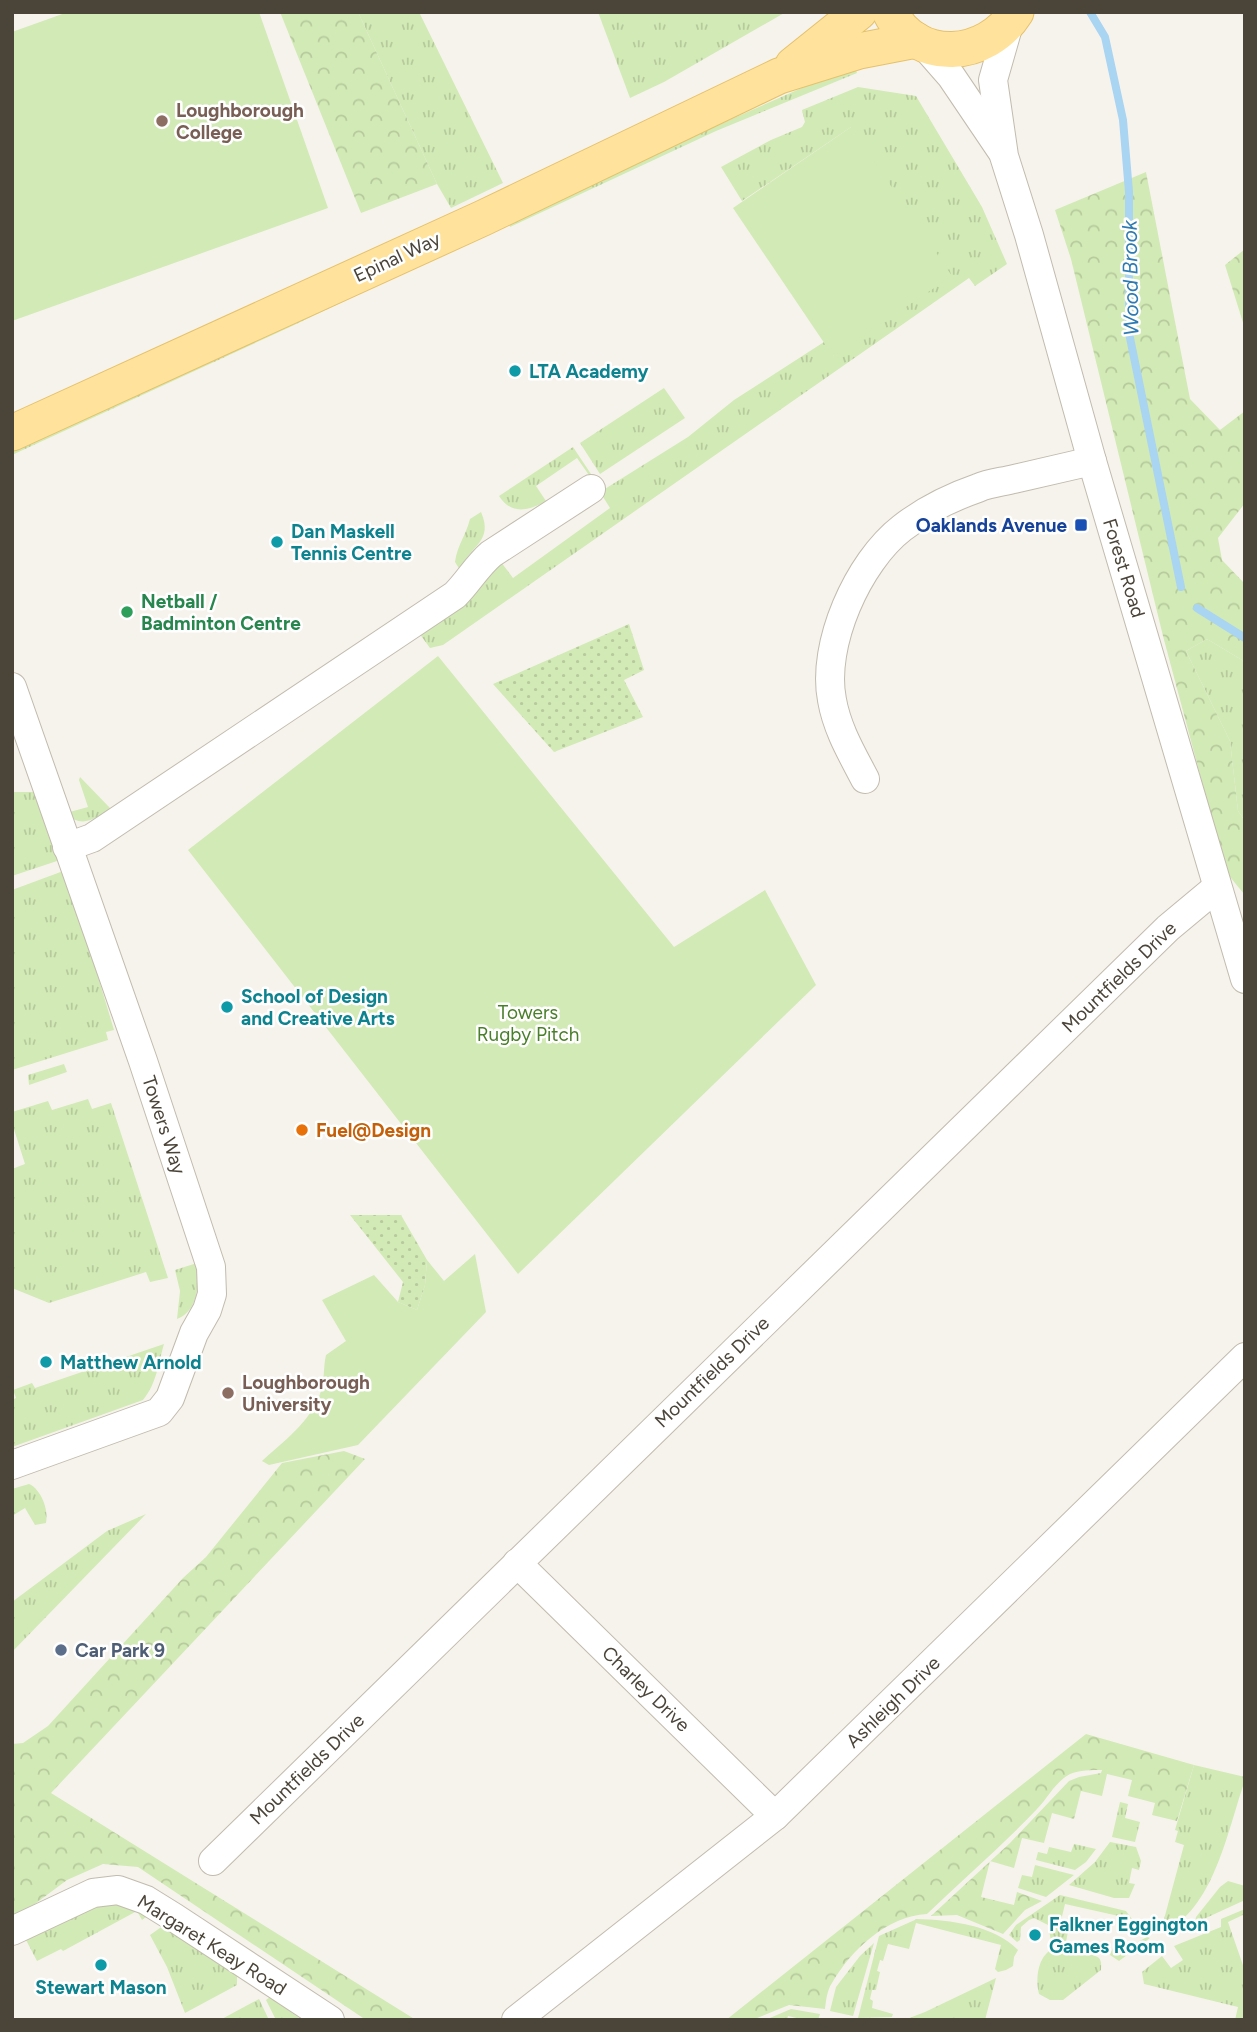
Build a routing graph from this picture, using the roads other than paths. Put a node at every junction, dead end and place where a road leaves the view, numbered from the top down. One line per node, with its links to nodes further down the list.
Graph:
1 (859, 12): 5 (main road, Epinal Way)
2 (890, 12): 4 (main road)
3 (1013, 18): 4 (main road, Epinal Way); 6 (street, Forest Road)
4 (920, 42): 5 (main road, Epinal Way); 6 (street, Forest Road)
5 (779, 76): 7 (main road, Epinal Way)
6 (1004, 156): 8 (street, Forest Road)
7 (12, 433)
8 (1093, 461): 11 (street); 13 (street, Forest Road)
9 (591, 489): 12 (street)
10 (12, 687): 12 (street, Towers Way)
11 (864, 779)
12 (67, 847): 16 (street, Towers Way)
13 (1228, 901): 14 (street, Forest Road); 17 (street, Mountfields Drive)
14 (1245, 979)
15 (1245, 1357): 18 (street, Ashleigh Drive)
16 (12, 1465)
17 (517, 1563): 18 (street, Charley Drive); 19 (street, Mountfields Drive)
18 (775, 1816): 22 (street, Ashleigh Drive)
19 (212, 1861)
20 (12, 1931): 21 (street, Margaret Keay Road)
21 (330, 2020)
22 (516, 2020)

